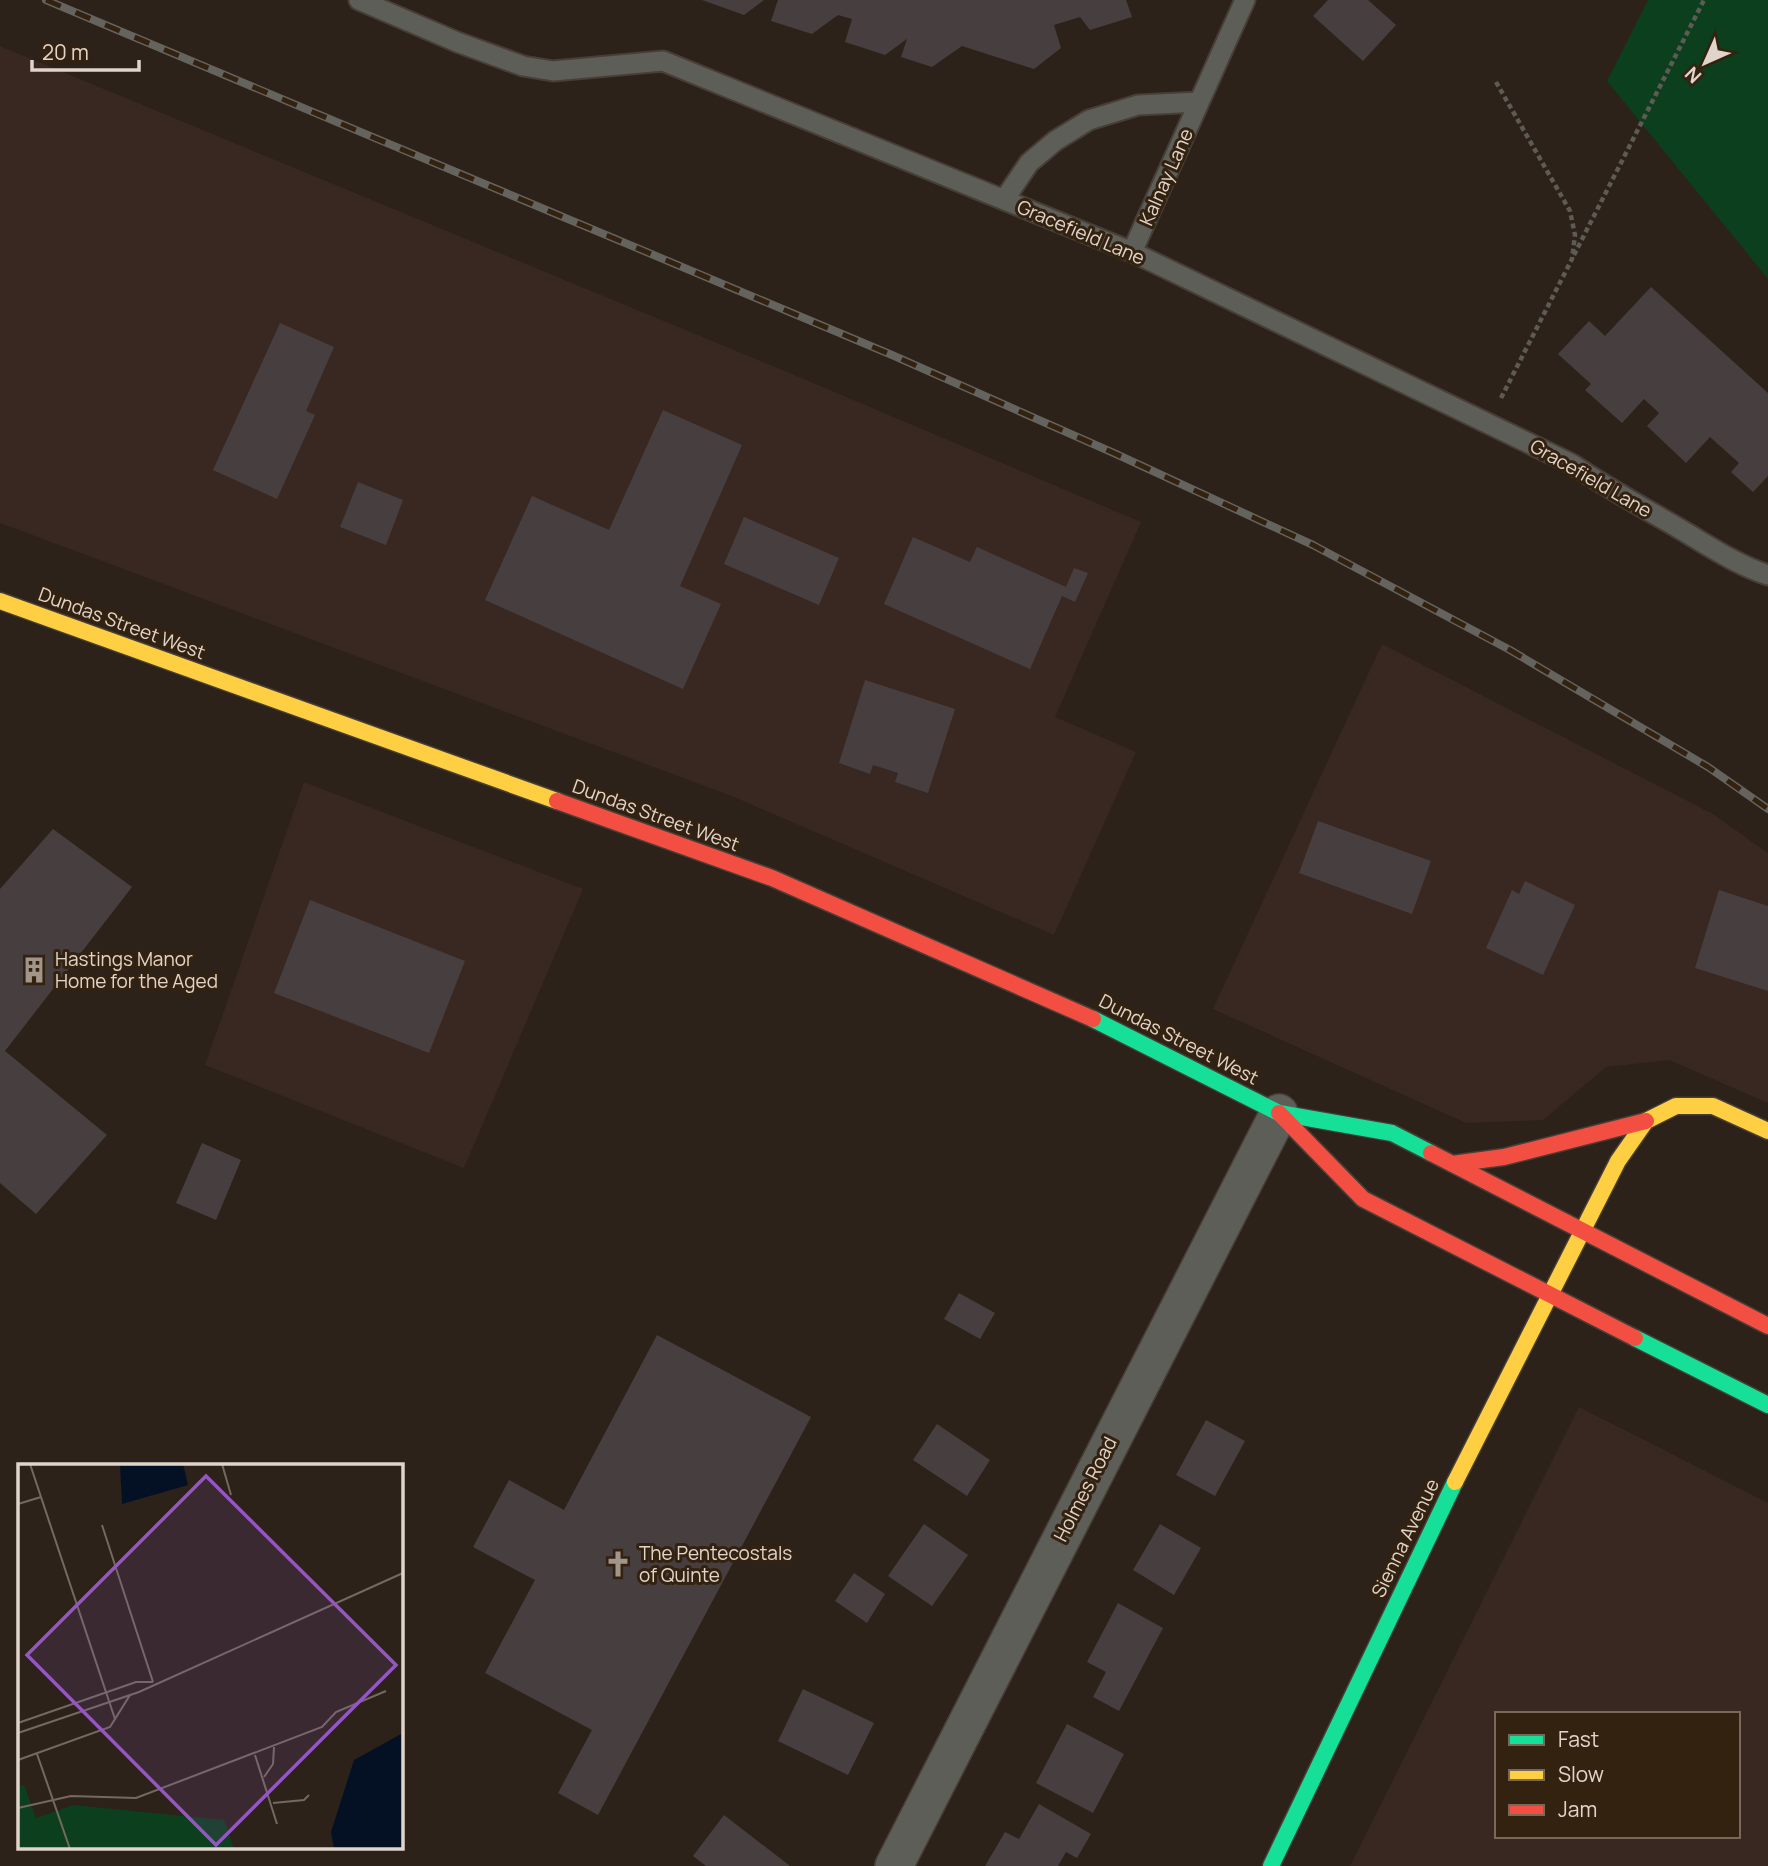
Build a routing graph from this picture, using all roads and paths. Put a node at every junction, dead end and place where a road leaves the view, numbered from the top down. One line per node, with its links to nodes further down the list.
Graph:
1 (359, 0): 6 (lane, Gracefield Lane)
2 (1245, 0): 5 (lane, Kalnay Lane)
3 (1704, 0): 8 (path)
4 (1496, 82): 8 (path)
5 (1199, 102): 6 (lane, Kalnay Lane); 7 (lane, Kalnay Lane)
6 (1004, 200): 7 (lane, Gracefield Lane)
7 (1132, 252): 9 (lane, Gracefield Lane)
8 (1572, 259): 9 (path)
9 (1488, 422): 10 (lane, Gracefield Lane)
10 (1768, 575)
11 (0, 601): 12 (main road, Dundas Street West)
12 (1279, 1113): 15 (main road, Dundas Street West); 17 (main road, Dundas Street West); 20 (street, Holmes Road)
13 (1646, 1121): 14 (main road); 15 (main road); 16 (main road, Sienna Avenue)
14 (1768, 1131)
15 (1452, 1164): 16 (main road, Dundas Street West)
16 (1583, 1232): 17 (main road, Sienna Avenue); 18 (main road, Dundas Street West)
17 (1549, 1295): 19 (main road, Dundas Street West); 21 (main road, Sienna Avenue)
18 (1768, 1326)
19 (1768, 1405)
20 (894, 1866)
21 (1270, 1866)

